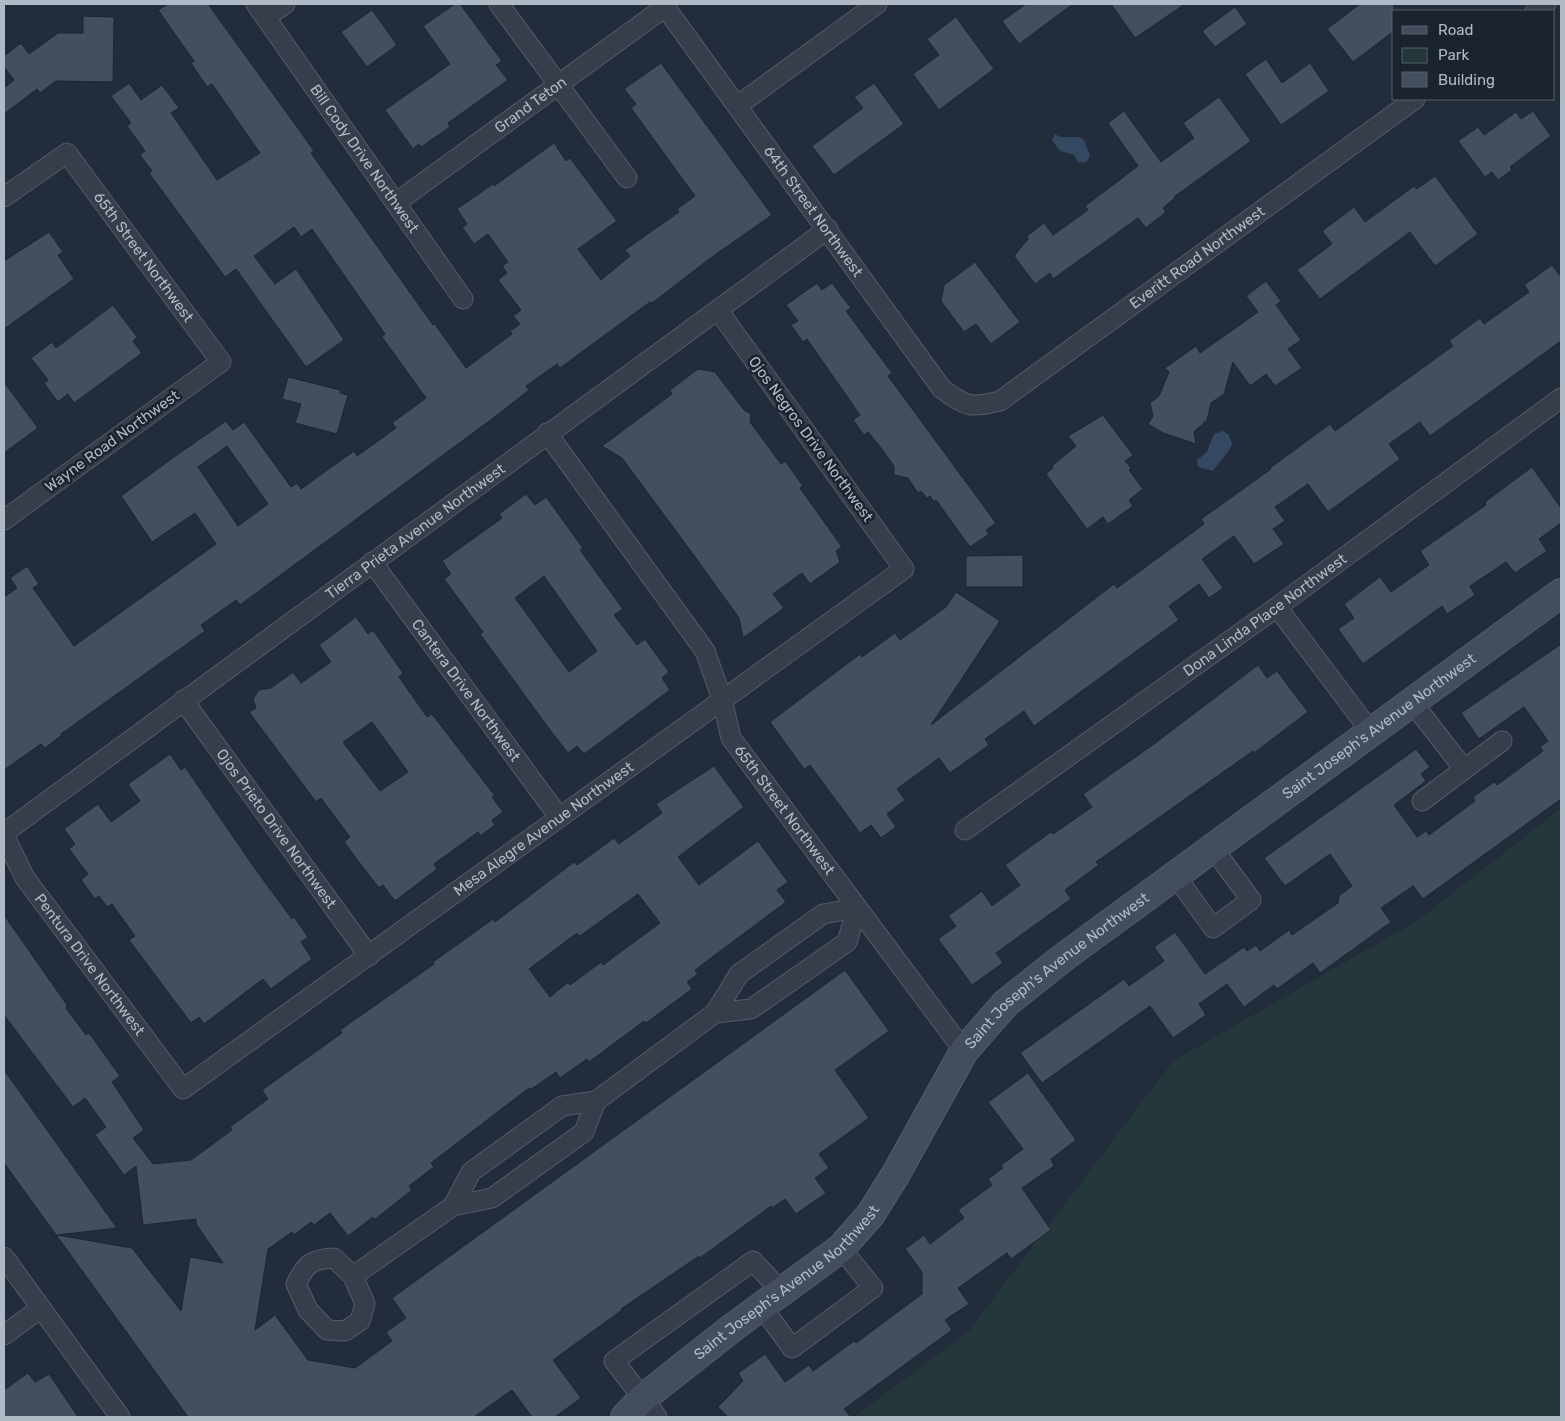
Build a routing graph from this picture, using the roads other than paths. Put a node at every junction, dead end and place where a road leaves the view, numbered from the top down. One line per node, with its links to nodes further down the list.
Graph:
1 (285, 4): 5 (street, Bill Cody Drive Northwest)
2 (499, 4): 6 (street)
3 (877, 4): 8 (street)
4 (664, 5): 6 (street, Grand Teton); 8 (street, 64th Street Northwest)
5 (261, 10): 11 (street, Bill Cody Drive Northwest)
6 (559, 84): 9 (street); 11 (street, Grand Teton)
7 (1414, 100): 17 (street, Everitt Road Northwest)
8 (738, 106): 12 (street, 64th Street Northwest)
9 (627, 178)
10 (4, 197): 15 (street, 65th Street Northwest)
11 (397, 202): 13 (street, Bill Cody Drive Northwest)
12 (828, 230): 14 (street, Tierra Prieta Avenue Northwest); 17 (street, 64th Street Northwest)
13 (463, 299)
14 (718, 310): 18 (street, Tierra Prieta Avenue Northwest); 21 (street, Ojos Negros Drive Northwest)
15 (221, 362): 19 (street, Wayne Road Northwest)
16 (1561, 398): 23 (street, Dona Linda Place Northwest)
17 (975, 406)
18 (547, 434): 20 (street, Tierra Prieta Avenue Northwest); 24 (street, 65th Street Northwest)
19 (4, 520)
20 (372, 562): 25 (street, Tierra Prieta Avenue Northwest); 31 (street, Cantera Drive Northwest)
21 (904, 569): 24 (street, Mesa Alegre Avenue Northwest)
22 (1561, 593): 26 (street, Saint Joseph's Avenue Northwest)
23 (1277, 607): 27 (street); 32 (street, Dona Linda Place Northwest)
24 (722, 699): 31 (street, Mesa Alegre Avenue Northwest); 36 (street, 65th Street Northwest)
25 (183, 700): 33 (street, Tierra Prieta Avenue Northwest); 37 (street, Ojos Prieto Drive Northwest)
26 (1412, 702): 27 (street, Saint Joseph's Avenue Northwest); 29 (street)
27 (1371, 732): 34 (street, Saint Joseph's Avenue Northwest)
28 (1502, 741): 29 (street)
29 (1464, 769): 30 (street)
30 (1422, 801)
31 (559, 817): 37 (street, Mesa Alegre Avenue Northwest)
32 (965, 830)
33 (4, 834): 40 (street, Pentura Drive Northwest)
34 (1213, 848): 35 (street, Saint Joseph's Avenue Northwest); 35 (street)
35 (1175, 876): 39 (street, Saint Joseph's Avenue Northwest)
36 (857, 908): 38 (street); 38 (street); 39 (street, 65th Street Northwest)
37 (369, 956): 40 (street, Mesa Alegre Avenue Northwest)
38 (715, 1013): 41 (street)
39 (964, 1051): 43 (street, Saint Joseph's Avenue Northwest)
40 (184, 1089)
41 (596, 1101): 42 (street); 42 (street)
42 (453, 1206): 45 (street)
43 (841, 1248): 46 (street, Saint Joseph's Avenue Northwest); 46 (street)
44 (4, 1257): 47 (street)
45 (352, 1276)
46 (772, 1299): 49 (street, Saint Joseph's Avenue Northwest); 49 (street)
47 (41, 1308): 48 (street); 50 (street)
48 (4, 1334)
49 (642, 1411)
50 (120, 1417)

